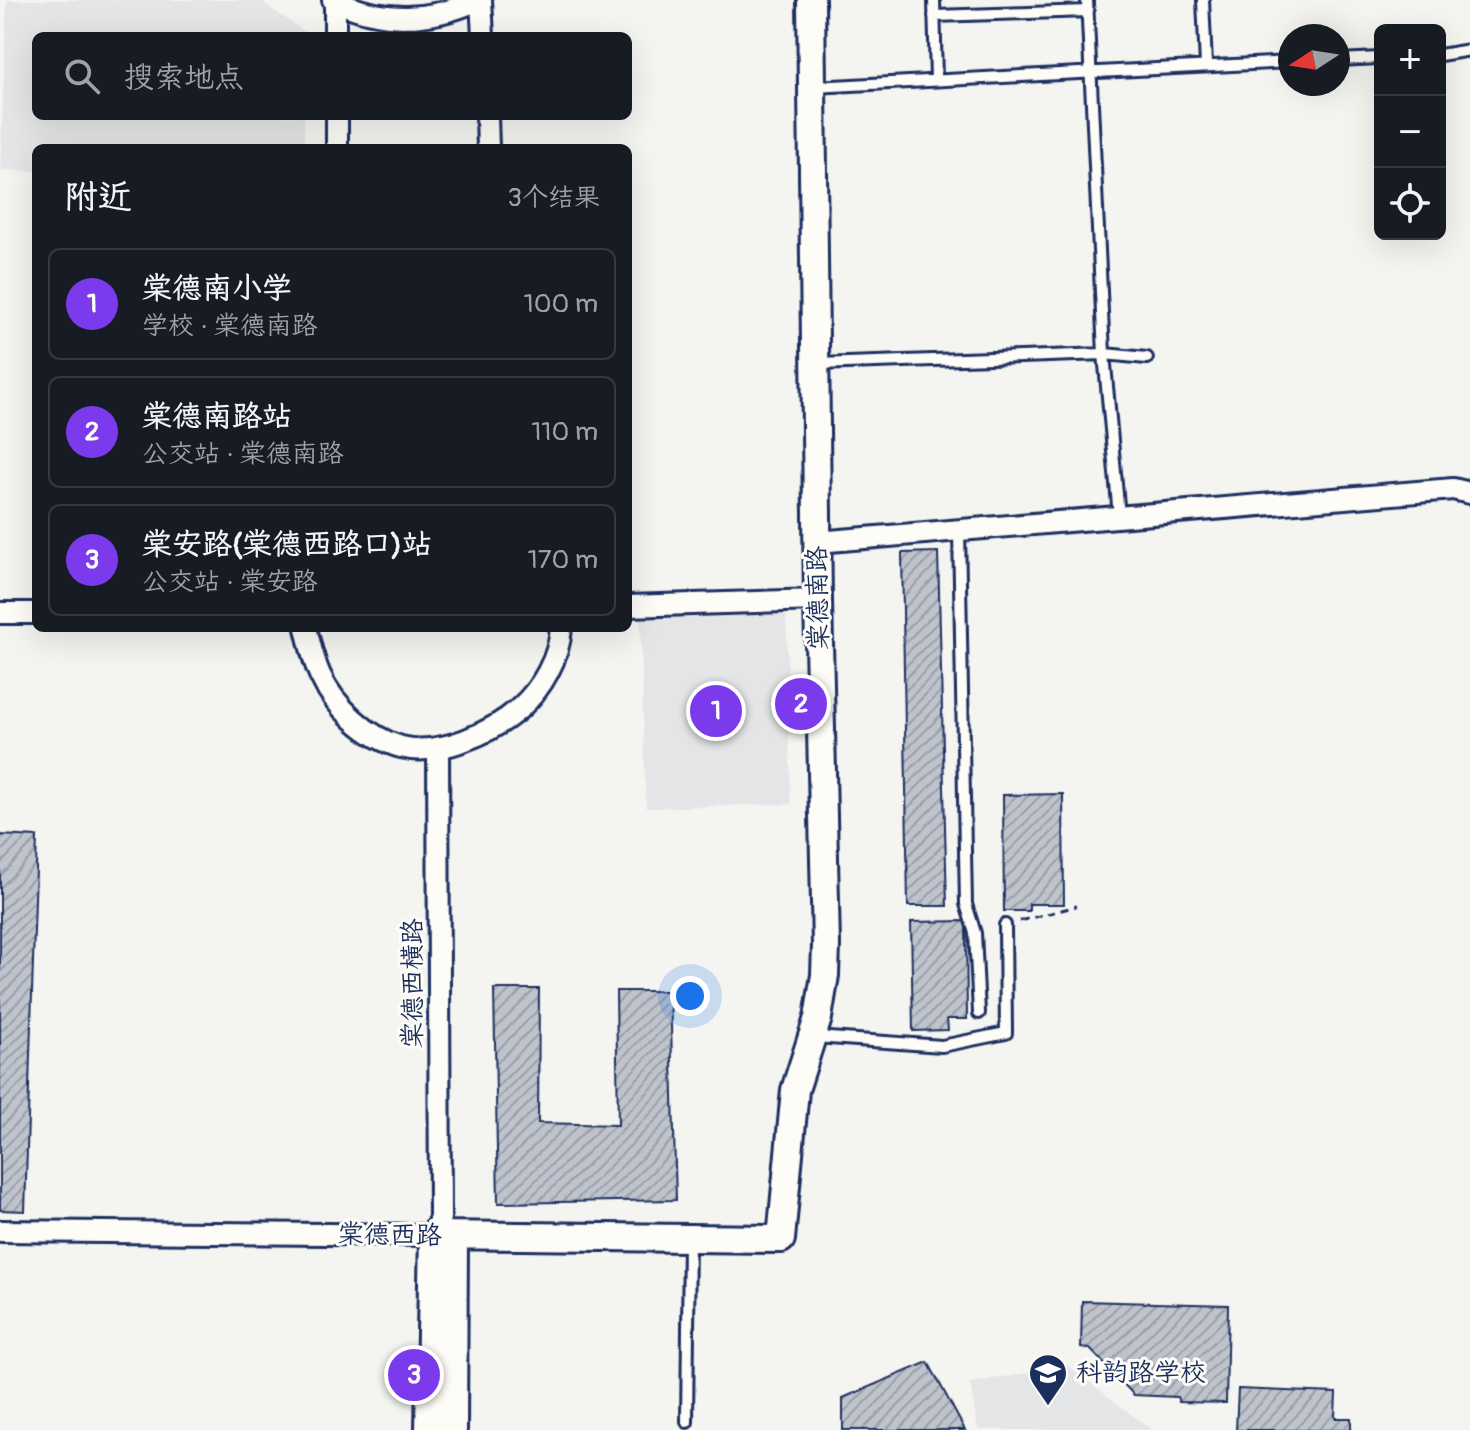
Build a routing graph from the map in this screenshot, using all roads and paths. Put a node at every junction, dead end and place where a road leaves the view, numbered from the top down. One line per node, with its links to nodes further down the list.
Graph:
1 (334, 0): 2 (street); 8 (street)
2 (480, 0): 9 (street)
3 (811, 0): 18 (street, 棠德南路)
4 (934, 0): 7 (lane)
5 (1203, 0): 15 (lane)
6 (1088, 5): 7 (lane); 16 (lane)
7 (934, 16): 17 (lane)
8 (335, 32)
9 (483, 32)
10 (1470, 50): 11 (lane)
11 (1446, 54)
12 (1374, 58): 13 (lane)
13 (1350, 59)
14 (1278, 63): 15 (lane)
15 (1206, 66): 16 (lane)
16 (1091, 71): 17 (lane); 23 (lane)
17 (936, 80): 18 (lane)
18 (812, 87): 25 (street, 棠德南路)
19 (337, 120): 21 (street)
20 (487, 120): 22 (street)
21 (337, 144)
22 (488, 144)
23 (1104, 354): 24 (lane); 25 (lane); 27 (lane)
24 (1147, 358)
25 (815, 364): 29 (street, 棠德南路)
26 (1470, 493): 27 (street)
27 (1119, 516): 28 (street)
28 (959, 530): 29 (street); 39 (lane)
29 (817, 542): 30 (street, 棠德南路)
30 (818, 600): 31 (street); 40 (street, 棠德南路)
31 (632, 606)
32 (0, 613): 33 (street)
33 (32, 613)
34 (307, 632): 36 (street)
35 (560, 632): 36 (street)
36 (438, 748): 41 (street, 棠德西横路)
37 (1077, 906): 38 (path)
38 (1005, 925): 40 (lane)
39 (979, 1013)
40 (813, 1037): 44 (street, 棠德南路)
41 (442, 1229): 42 (street, 棠德西路); 43 (street, 棠德西路); 46 (street); 47 (street)
42 (0, 1231)
43 (689, 1238): 44 (street, 棠德西路); 45 (lane)
44 (781, 1239)
45 (687, 1422)
46 (429, 1430)
47 (453, 1430)

